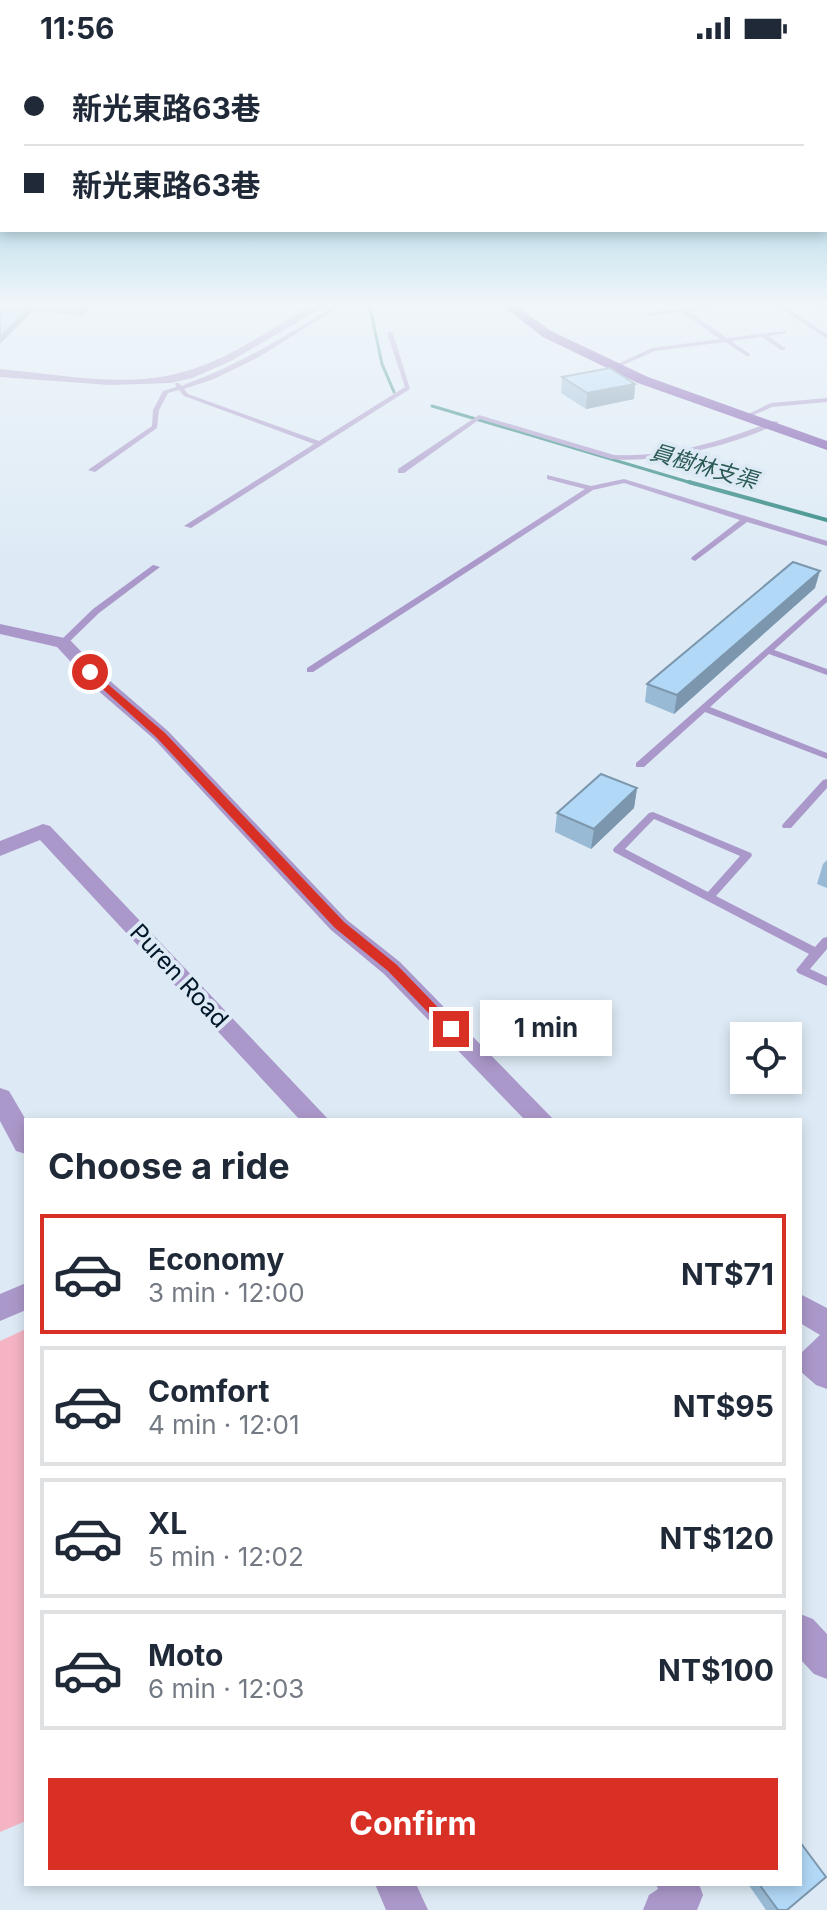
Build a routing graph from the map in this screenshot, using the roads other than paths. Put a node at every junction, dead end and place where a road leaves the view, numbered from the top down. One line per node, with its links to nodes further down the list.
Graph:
1 (169, 390): 10 (lane)
2 (182, 390): 9 (lane)
3 (406, 390): 9 (lane)
4 (682, 390): 6 (main road)
5 (827, 400): 6 (lane)
6 (748, 415): 7 (main road)
7 (772, 423): 8 (main road); 11 (lane)
8 (827, 443)
9 (320, 444): 15 (lane)
10 (92, 470)
11 (401, 471)
12 (550, 477): 13 (lane)
13 (591, 488): 14 (lane); 23 (lane)
14 (746, 519): 16 (lane); 17 (lane)
15 (188, 526)
16 (827, 544)
17 (695, 559)
18 (156, 567): 21 (lane)
19 (827, 598): 22 (lane)
20 (0, 630): 21 (street)
21 (63, 643): 37 (street)
22 (768, 651): 24 (lane); 25 (lane)
23 (310, 670)
24 (827, 672)
25 (704, 708): 26 (lane); 27 (lane)
26 (827, 756)
27 (640, 765)
28 (827, 782): 29 (lane)
29 (787, 826)
30 (0, 849): 36 (street, Puren Road)
31 (709, 897): 33 (lane)
32 (827, 941): 33 (lane)
33 (817, 953): 34 (lane)
34 (827, 982)
35 (0, 1098): 38 (street)
36 (314, 1118)
37 (539, 1118)
38 (24, 1140)
39 (24, 1297): 40 (street)
40 (0, 1308)
41 (802, 1308): 42 (street)
42 (827, 1324)
43 (802, 1634): 44 (street)
44 (827, 1661)
45 (396, 1886): 47 (street)
46 (677, 1886): 48 (street)
47 (407, 1910)
48 (664, 1910)

